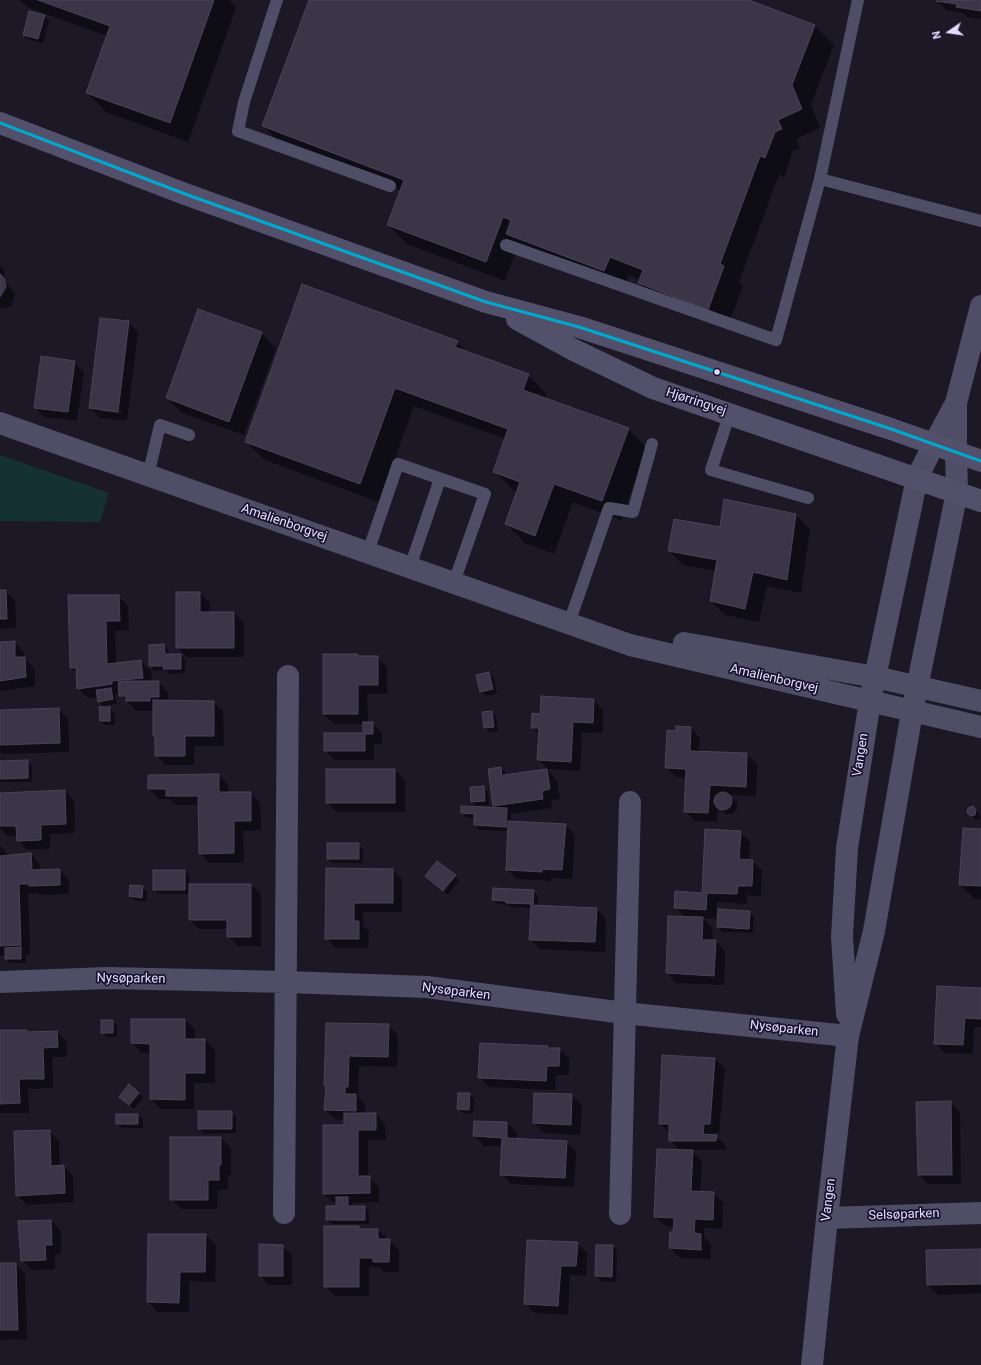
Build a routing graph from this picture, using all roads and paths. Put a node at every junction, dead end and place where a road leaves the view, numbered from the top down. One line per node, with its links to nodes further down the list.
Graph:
1 (277, 0): 5 (lane)
2 (858, 0): 4 (lane)
3 (0, 123): 8 (main road, Hjørringvej)
4 (820, 179): 6 (lane); 7 (lane)
5 (390, 186)
6 (981, 221)
7 (506, 245)
8 (486, 302): 11 (main road, Hjørringvej); 15 (main road, Hjørringvej)
9 (981, 306): 10 (street)
10 (956, 403): 15 (street); 16 (street)
11 (730, 413): 19 (main road, Hjørringvej); 22 (lane)
12 (0, 423): 18 (street, Amalienborgvej)
13 (189, 435): 18 (lane)
14 (652, 444): 27 (lane)
15 (934, 444): 16 (main road, Hjørringvej); 19 (street)
16 (956, 452): 17 (main road, Hjørringvej); 21 (street)
17 (981, 461)
18 (148, 476): 24 (street, Amalienborgvej)
19 (917, 478): 21 (main road, Hjørringvej); 29 (street, Vangen)
20 (440, 479): 24 (lane); 25 (lane); 26 (lane)
21 (957, 492): 23 (main road, Hjørringvej); 30 (street, Vangen)
22 (808, 498)
23 (981, 501)
24 (368, 552): 25 (street, Amalienborgvej)
25 (410, 567): 26 (street, Amalienborgvej)
26 (454, 582): 27 (street, Amalienborgvej)
27 (569, 623): 29 (street, Amalienborgvej); 31 (street, Amalienborgvej)
28 (288, 676): 37 (street)
29 (875, 678): 30 (street, Amalienborgvej); 31 (street, Vangen)
30 (917, 687): 32 (street, Amalienborgvej); 33 (street, Vangen)
31 (870, 701): 33 (street, Amalienborgvej); 39 (street, Vangen)
32 (981, 702)
33 (912, 712): 34 (street, Amalienborgvej); 39 (street, Vangen)
34 (981, 727)
35 (630, 802): 38 (street)
36 (0, 982): 37 (street, Nysøparken)
37 (286, 982): 38 (street, Nysøparken); 40 (street)
38 (624, 1013): 39 (street, Nysøparken); 42 (street)
39 (848, 1036): 43 (street, Vangen)
40 (284, 1213)
41 (981, 1213): 43 (street, Selsøparken)
42 (620, 1214)
43 (827, 1218): 44 (street, Vangen)
44 (812, 1365)

